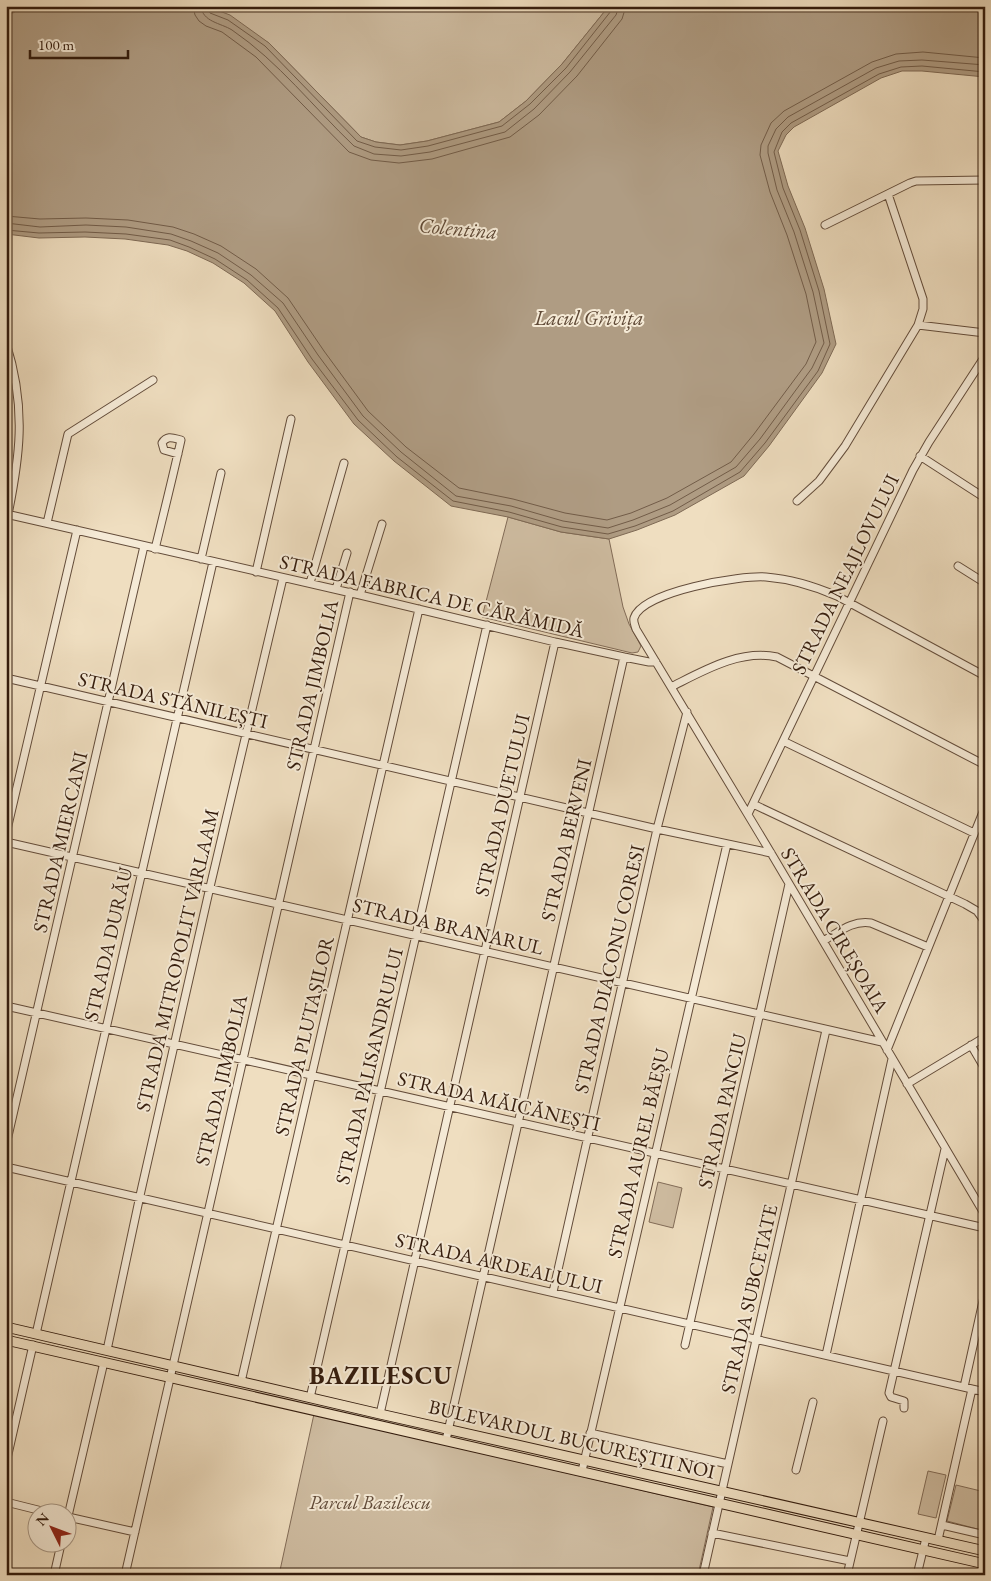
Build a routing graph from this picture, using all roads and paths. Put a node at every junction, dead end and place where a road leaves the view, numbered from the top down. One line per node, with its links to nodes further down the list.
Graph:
1 (985, 180): 2 (street)
2 (888, 194): 3 (street); 4 (street)
3 (825, 225)
4 (918, 326): 5 (street); 15 (street)
5 (985, 333)
6 (6, 343): 16 (street)
7 (985, 356): 11 (street, STRADA NEAJLOVULUI)
8 (153, 380): 18 (street)
9 (291, 419): 28 (street, STRADA FABRICA DE CĂRĂMIDĂ)
10 (178, 454): 23 (street)
11 (920, 456): 14 (street); 35 (street, STRADA NEAJLOVULUI)
12 (344, 464): 30 (street)
13 (221, 472): 25 (street)
14 (985, 498)
15 (797, 501)
16 (8, 505): 17 (street)
17 (7, 514): 18 (street, STRADA FABRICA DE CĂRĂMIDĂ); 19 (street)
18 (47, 523): 21 (street, STRADA FABRICA DE CĂRĂMIDĂ)
19 (6, 524)
20 (382, 524): 34 (street)
21 (77, 530): 22 (street, STRADA FABRICA DE CĂRĂMIDĂ); 44 (street)
22 (144, 546): 23 (street, STRADA FABRICA DE CĂRĂMIDĂ); 46 (street, STRADA MIERCANI)
23 (155, 548): 25 (street, STRADA FABRICA DE CĂRĂMIDĂ)
24 (347, 553): 32 (street)
25 (200, 559): 26 (street, STRADA FABRICA DE CĂRĂMIDĂ)
26 (213, 562): 28 (street, STRADA FABRICA DE CĂRĂMIDĂ); 48 (street, STRADA DURĂU)
27 (958, 566): 31 (street)
28 (257, 569): 29 (street, STRADA FABRICA DE CĂRĂMIDĂ)
29 (283, 578): 30 (street, STRADA FABRICA DE CĂRĂMIDĂ); 49 (street, STRADA MITROPOLIT VARLAAM)
30 (310, 583): 32 (street, STRADA FABRICA DE CĂRĂMIDĂ)
31 (985, 583)
32 (336, 589): 33 (street, STRADA FABRICA DE CĂRĂMIDĂ)
33 (350, 592): 34 (street, STRADA FABRICA DE CĂRĂMIDĂ); 51 (street, STRADA JIMBOLIA)
34 (360, 595): 36 (street, STRADA FABRICA DE CĂRĂMIDĂ)
35 (849, 602): 40 (street, STRADA CIREȘOAIA); 41 (street, STRADA NEAJLOVULUI); 42 (street)
36 (419, 609): 37 (street, STRADA FABRICA DE CĂRĂMIDĂ); 53 (street, STRADA PLUTAȘILOR)
37 (487, 626): 38 (street, STRADA FABRICA DE CĂRĂMIDĂ); 54 (street, STRADA PALISANDRULUI)
38 (556, 642): 39 (street, STRADA FABRICA DE CĂRĂMIDĂ); 55 (street, STRADA DUETULUI)
39 (624, 657): 40 (street, STRADA FABRICA DE CĂRĂMIDĂ); 58 (street, STRADA BERVENI)
40 (656, 662): 45 (street, STRADA CIREȘOAIA)
41 (814, 675): 45 (street); 50 (street, STRADA NEAJLOVULUI); 52 (street)
42 (985, 676)
43 (6, 678): 44 (street, STRADA STĂNILEȘTI)
44 (40, 686): 46 (street, STRADA STĂNILEȘTI); 62 (street)
45 (671, 686): 47 (street, STRADA CIREȘOAIA)
46 (109, 702): 48 (street, STRADA STĂNILEȘTI); 66 (street, STRADA MIERCANI)
47 (687, 712): 59 (street, STRADA CIREȘOAIA); 60 (street, STRADA DIACONU CORESI)
48 (177, 718): 49 (street, STRADA STĂNILEȘTI); 67 (street, STRADA DURĂU)
49 (245, 734): 51 (street, STRADA STĂNILEȘTI); 69 (street, STRADA MITROPOLIT VARLAAM)
50 (782, 741): 56 (street, STRADA NEAJLOVULUI); 61 (street)
51 (314, 750): 53 (street, STRADA STĂNILEȘTI); 71 (street, STRADA JIMBOLIA)
52 (985, 765)
53 (383, 766): 54 (street, STRADA STĂNILEȘTI); 72 (street, STRADA PLUTAȘILOR)
54 (452, 781): 55 (street, STRADA STĂNILEȘTI); 74 (street, STRADA PALISANDRULUI)
55 (520, 797): 58 (street, STRADA STĂNILEȘTI); 77 (street, STRADA DUETULUI)
56 (752, 804): 59 (street, STRADA NEAJLOVULUI); 70 (street)
57 (985, 807): 61 (street)
58 (589, 813): 60 (street, STRADA STĂNILEȘTI); 78 (street, STRADA BERVENI)
59 (748, 814): 65 (street, STRADA CIREȘOAIA)
60 (657, 829): 64 (street, STRADA STĂNILEȘTI); 79 (street, STRADA DIACONU CORESI)
61 (974, 833): 70 (street)
62 (6, 834)
63 (6, 842): 66 (street, STRADA BRANARUL)
64 (727, 844): 65 (street, STRADA STĂNILEȘTI); 80 (street, STRADA AUREL BĂEȘU)
65 (771, 853): 68 (street, STRADA CIREȘOAIA)
66 (74, 856): 67 (street, STRADA BRANARUL); 82 (street, STRADA MIERCANI)
67 (141, 872): 69 (street, STRADA BRANARUL); 84 (street, STRADA DURĂU)
68 (789, 884): 75 (street, STRADA CIREȘOAIA); 83 (street, STRADA PANCIU)
69 (210, 887): 71 (street, STRADA BRANARUL); 88 (street, STRADA MITROPOLIT VARLAAM)
70 (949, 896): 73 (street); 76 (street)
71 (278, 903): 72 (street, STRADA BRANARUL); 91 (street, STRADA JIMBOLIA)
72 (347, 920): 74 (street, STRADA BRANARUL); 94 (street, STRADA PLUTAȘILOR)
73 (985, 922)
74 (416, 936): 77 (street, STRADA BRANARUL); 96 (street, STRADA PALISANDRULUI)
75 (823, 941): 76 (street); 87 (street, STRADA CIREȘOAIA)
76 (928, 948): 90 (street)
77 (486, 952): 78 (street, STRADA BRANARUL); 97 (street, STRADA DUETULUI)
78 (553, 967): 79 (street, STRADA BRANARUL); 98 (street, STRADA BERVENI)
79 (622, 983): 80 (street, STRADA BRANARUL); 99 (street, STRADA DIACONU CORESI)
80 (691, 999): 83 (street, STRADA BRANARUL); 102 (street, STRADA AUREL BĂEȘU)
81 (6, 1006): 82 (street, STRADA MĂICĂNEȘTI)
82 (37, 1013): 84 (street, STRADA MĂICĂNEȘTI); 100 (street, STRADA MIERCANI)
83 (760, 1015): 85 (street, STRADA BRANARUL); 104 (street, STRADA PANCIU)
84 (105, 1029): 88 (street, STRADA MĂICĂNEȘTI); 105 (street, STRADA DURĂU)
85 (826, 1030): 87 (street, STRADA BRANARUL); 106 (street, STRADA SUBCETATE)
86 (985, 1037): 89 (street)
87 (882, 1042): 90 (street, STRADA CIREȘOAIA)
88 (174, 1044): 91 (street, STRADA MĂICĂNEȘTI); 107 (street, STRADA MITROPOLIT VARLAAM)
89 (971, 1045): 93 (street); 95 (street)
90 (888, 1050): 92 (street, STRADA CIREȘOAIA)
91 (243, 1059): 94 (street, STRADA MĂICĂNEȘTI); 109 (street, STRADA JIMBOLIA)
92 (892, 1059): 95 (street, STRADA CIREȘOAIA); 108 (street)
93 (985, 1069)
94 (312, 1075): 96 (street, STRADA MĂICĂNEȘTI); 112 (street, STRADA PLUTAȘILOR)
95 (908, 1084): 101 (street, STRADA CIREȘOAIA)
96 (381, 1091): 97 (street, STRADA MĂICĂNEȘTI); 114 (street, STRADA PALISANDRULUI)
97 (450, 1106): 98 (street, STRADA MĂICĂNEȘTI); 115 (street, STRADA DUETULUI)
98 (518, 1122): 99 (street, STRADA MĂICĂNEȘTI); 116 (street, STRADA BERVENI)
99 (587, 1137): 102 (street, STRADA MĂICĂNEȘTI); 117 (street, STRADA DIACONU CORESI)
100 (6, 1145)
101 (945, 1149): 110 (street); 111 (street, STRADA CIREȘOAIA)
102 (655, 1153): 104 (street, STRADA MĂICĂNEȘTI); 119 (street, STRADA AUREL BĂEȘU)
103 (6, 1166): 105 (street, STRADA ARDEALULUI)
104 (725, 1168): 106 (street, STRADA MĂICĂNEȘTI); 120 (street, STRADA PANCIU)
105 (71, 1182): 107 (street, STRADA ARDEALULUI); 122 (street, STRADA DURĂU)
106 (791, 1183): 108 (street, STRADA MĂICĂNEȘTI); 123 (street, STRADA SUBCETATE)
107 (140, 1197): 109 (street, STRADA ARDEALULUI); 127 (street, STRADA MITROPOLIT VARLAAM)
108 (861, 1200): 110 (street, STRADA MĂICĂNEȘTI); 128 (street)
109 (208, 1213): 112 (street, STRADA ARDEALULUI); 130 (street, STRADA JIMBOLIA)
110 (930, 1215): 113 (street, STRADA MĂICĂNEȘTI); 131 (street)
111 (985, 1215)
112 (276, 1228): 114 (street, STRADA ARDEALULUI); 133 (street, STRADA PLUTAȘILOR)
113 (985, 1228)
114 (345, 1244): 115 (street, STRADA ARDEALULUI); 137 (street, STRADA PALISANDRULUI)
115 (414, 1260): 116 (street, STRADA ARDEALULUI); 140 (street, STRADA DUETULUI)
116 (483, 1276): 117 (street, STRADA ARDEALULUI); 142 (street, STRADA BERVENI)
117 (553, 1292): 119 (street, STRADA ARDEALULUI)
118 (985, 1292): 134 (street)
119 (620, 1307): 120 (street, STRADA ARDEALULUI); 143 (street, STRADA AUREL BĂEȘU)
120 (690, 1323): 123 (street, STRADA ARDEALULUI); 126 (street, STRADA PANCIU)
121 (6, 1327): 122 (main road, BULEVARDUL BUCUREȘTII NOI)
122 (36, 1334): 127 (main road, BULEVARDUL BUCUREȘTII NOI)
123 (757, 1339): 128 (street, STRADA ARDEALULUI); 147 (street, STRADA SUBCETATE)
124 (6, 1340): 125 (main road, BULEVARDUL BUCUREȘTII NOI)
125 (33, 1345): 129 (main road, BULEVARDUL BUCUREȘTII NOI); 146 (street)
126 (685, 1345)
127 (107, 1350): 130 (main road, BULEVARDUL BUCUREȘTII NOI)
128 (826, 1356): 131 (street, STRADA ARDEALULUI)
129 (104, 1362): 132 (main road, BULEVARDUL BUCUREȘTII NOI); 153 (street)
130 (173, 1366): 132 (street, STRADA JIMBOLIA); 133 (main road, BULEVARDUL BUCUREȘTII NOI)
131 (895, 1371): 134 (street, STRADA ARDEALULUI); 139 (street)
132 (170, 1376): 144 (main road, BULEVARDUL BUCUREȘTII NOI); 158 (street, STRADA JIMBOLIA)
133 (241, 1382): 137 (main road, BULEVARDUL BUCUREȘTII NOI)
134 (964, 1387): 135 (street, STRADA ARDEALULUI)
135 (972, 1389): 136 (street, STRADA ARDEALULUI); 157 (street)
136 (985, 1392)
137 (310, 1398): 140 (main road, BULEVARDUL BUCUREȘTII NOI)
138 (813, 1402): 149 (street)
139 (904, 1408)
140 (380, 1414): 142 (main road, BULEVARDUL BUCUREȘTII NOI)
141 (883, 1420): 156 (street)
142 (449, 1429): 144 (street, STRADA BERVENI); 145 (main road, BULEVARDUL BUCUREȘTII NOI)
143 (590, 1433): 145 (street, STRADA AUREL BĂEȘU); 147 (street)
144 (446, 1440): 148 (main road, BULEVARDUL BUCUREȘTII NOI)
145 (584, 1460): 148 (street, STRADA AUREL BĂEȘU); 150 (main road, BULEVARDUL BUCUREȘTII NOI)
146 (6, 1463)
147 (728, 1464): 150 (street, STRADA SUBCETATE)
148 (582, 1470): 152 (main road, BULEVARDUL BUCUREȘTII NOI)
149 (796, 1470)
150 (721, 1491): 152 (street, STRADA SUBCETATE); 156 (main road, BULEVARDUL BUCUREȘTII NOI)
151 (6, 1502): 154 (street)
152 (719, 1502): 159 (street, STRADA SUBCETATE); 160 (main road, BULEVARDUL BUCUREȘTII NOI)
153 (71, 1504)
154 (28, 1508)
155 (78, 1518): 158 (street)
156 (859, 1522): 160 (street); 162 (main road, BULEVARDUL BUCUREȘTII NOI)
157 (942, 1525): 161 (street); 163 (street)
158 (135, 1532): 170 (street, STRADA JIMBOLIA)
159 (712, 1533): 167 (street); 171 (street, STRADA SUBCETATE)
160 (857, 1535): 164 (main road, BULEVARDUL BUCUREȘTII NOI); 167 (street)
161 (985, 1535)
162 (926, 1538): 163 (main road, BULEVARDUL BUCUREȘTII NOI); 164 (street)
163 (938, 1540): 165 (main road, BULEVARDUL BUCUREȘTII NOI)
164 (923, 1550): 168 (main road, BULEVARDUL BUCUREȘTII NOI); 173 (street)
165 (985, 1551)
166 (59, 1554): 169 (street)
167 (850, 1561): 172 (street)
168 (985, 1564)
169 (54, 1575)
170 (125, 1575)
171 (703, 1575)
172 (848, 1575)
173 (916, 1575)

